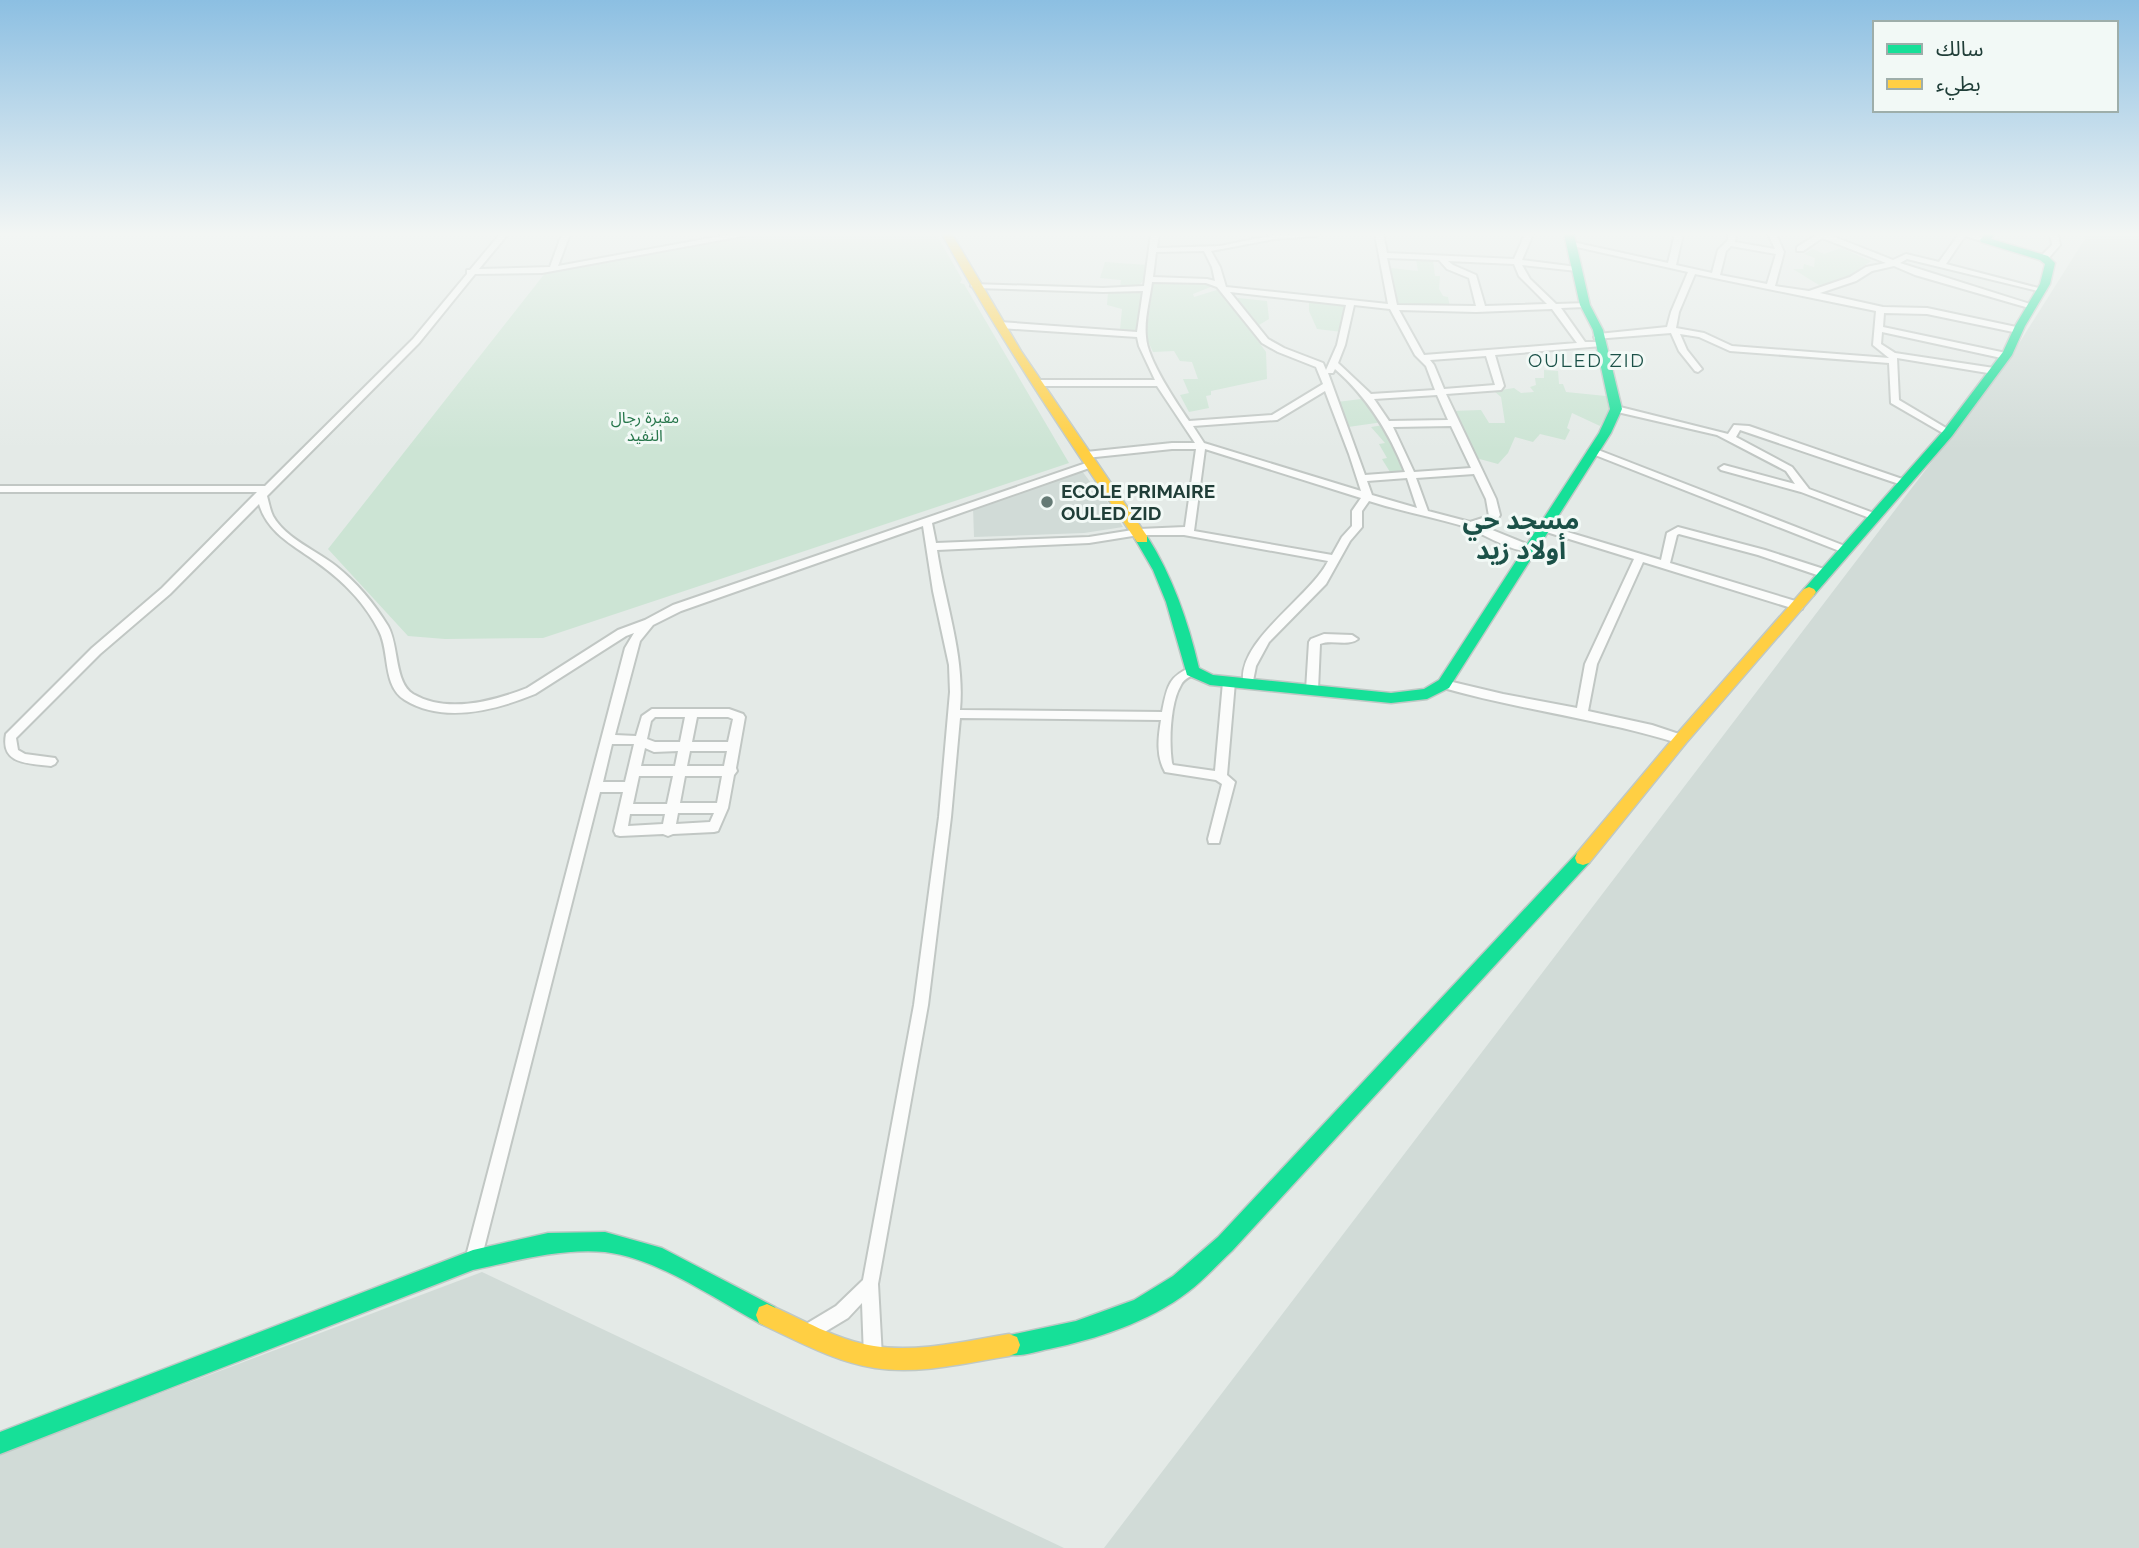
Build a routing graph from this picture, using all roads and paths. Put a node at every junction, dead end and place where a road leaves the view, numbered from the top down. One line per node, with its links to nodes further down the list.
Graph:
1 (444, 306): 50 (street)
2 (988, 306): 16 (street)
3 (1146, 306): 20 (street)
4 (1237, 306): 29 (street)
5 (1350, 306): 26 (street)
6 (1387, 306): 13 (street)
7 (1545, 306): 14 (street)
8 (1554, 306): 21 (street)
9 (1586, 306): 21 (street)
10 (1677, 306): 18 (street)
11 (1864, 306): 15 (street)
12 (2032, 306): 19 (street)
13 (1393, 307): 14 (street); 24 (street)
14 (1481, 308)
15 (1880, 310): 17 (street); 19 (street)
16 (1000, 325): 20 (street); 30 (street)
17 (1878, 329): 23 (street); 25 (street)
18 (1673, 330): 21 (street); 25 (street); 27 (street)
19 (2018, 330): 23 (street)
20 (1141, 335): 31 (street)
21 (1593, 342): 22 (street); 34 (street)
22 (1490, 354): 24 (street); 32 (street)
23 (2006, 356): 28 (street)
24 (1422, 358): 32 (street)
25 (1894, 358): 28 (street); 38 (street)
26 (1334, 364): 29 (street); 33 (street)
27 (1699, 369)
28 (1994, 371): 38 (street)
29 (1327, 381): 36 (street); 46 (street)
30 (1037, 383): 31 (street); 42 (street)
31 (1161, 383): 36 (street)
32 (1440, 392): 33 (street); 35 (street)
33 (1371, 397): 37 (street)
34 (1616, 409): 39 (street); 41 (street)
35 (1454, 423): 37 (street); 44 (street)
36 (1186, 424): 40 (street)
37 (1386, 424): 45 (street)
38 (1948, 433): 47 (street)
39 (1730, 439): 47 (street); 49 (street)
40 (1201, 445): 42 (street); 51 (street); 58 (street)
41 (1593, 452): 56 (street); 61 (street)
42 (1089, 459): 54 (street); 57 (street)
43 (1724, 468): 49 (street)
44 (1477, 471): 45 (street); 55 (street)
45 (1412, 475): 46 (street); 52 (street)
46 (1363, 478): 51 (street)
47 (1905, 483): 53 (street)
48 (0, 489): 50 (street)
49 (1803, 489): 53 (street)
50 (264, 492): 67 (street); 83 (street)
51 (1367, 496): 52 (street); 63 (street)
52 (1424, 513): 55 (street)
53 (1875, 517): 61 (street)
54 (928, 522): 59 (street); 67 (street)
55 (1469, 525): 60 (street)
56 (1544, 528): 60 (street); 62 (street)
57 (1139, 532): 58 (street); 59 (street); 69 (street)
58 (1184, 532): 63 (street)
59 (931, 547): 76 (street)
60 (1530, 549): 72 (street)
61 (1846, 550): 65 (street)
62 (1640, 558): 64 (street); 75 (street)
63 (1334, 559): 71 (street)
64 (1665, 564): 65 (street); 66 (street)
65 (1826, 574): 66 (street)
66 (1798, 606): 79 (street)
67 (646, 624): 78 (street)
68 (1352, 639): 73 (street)
69 (1192, 671): 70 (street); 77 (street)
70 (1229, 682): 71 (street); 87 (street)
71 (1248, 683): 73 (street)
72 (1444, 684): 73 (street); 75 (street)
73 (1312, 690)
74 (692, 713): 80 (street); 81 (street); 82 (street)
75 (1582, 713): 79 (street)
76 (954, 714): 77 (street); 96 (street)
77 (1168, 716): 87 (street)
78 (608, 739): 80 (street); 88 (street)
79 (1681, 739): 98 (street)
80 (640, 742): 82 (street); 84 (street)
81 (735, 746): 82 (street); 86 (street)
82 (686, 747): 85 (street)
83 (51, 761)
84 (634, 771): 85 (street); 89 (street)
85 (681, 771): 86 (street); 92 (street)
86 (731, 771): 90 (street)
87 (1222, 777): 94 (street)
88 (596, 787): 89 (street); 95 (street)
89 (630, 787): 91 (street)
90 (722, 808): 92 (street); 93 (street)
91 (625, 809): 92 (street); 93 (street)
92 (673, 809): 93 (street)
93 (668, 831)
94 (1214, 839)
95 (473, 1260): 97 (street); 99 (street)
96 (870, 1284): 97 (street); 98 (street)
97 (807, 1333): 98 (street)
98 (873, 1357)
99 (0, 1443)

